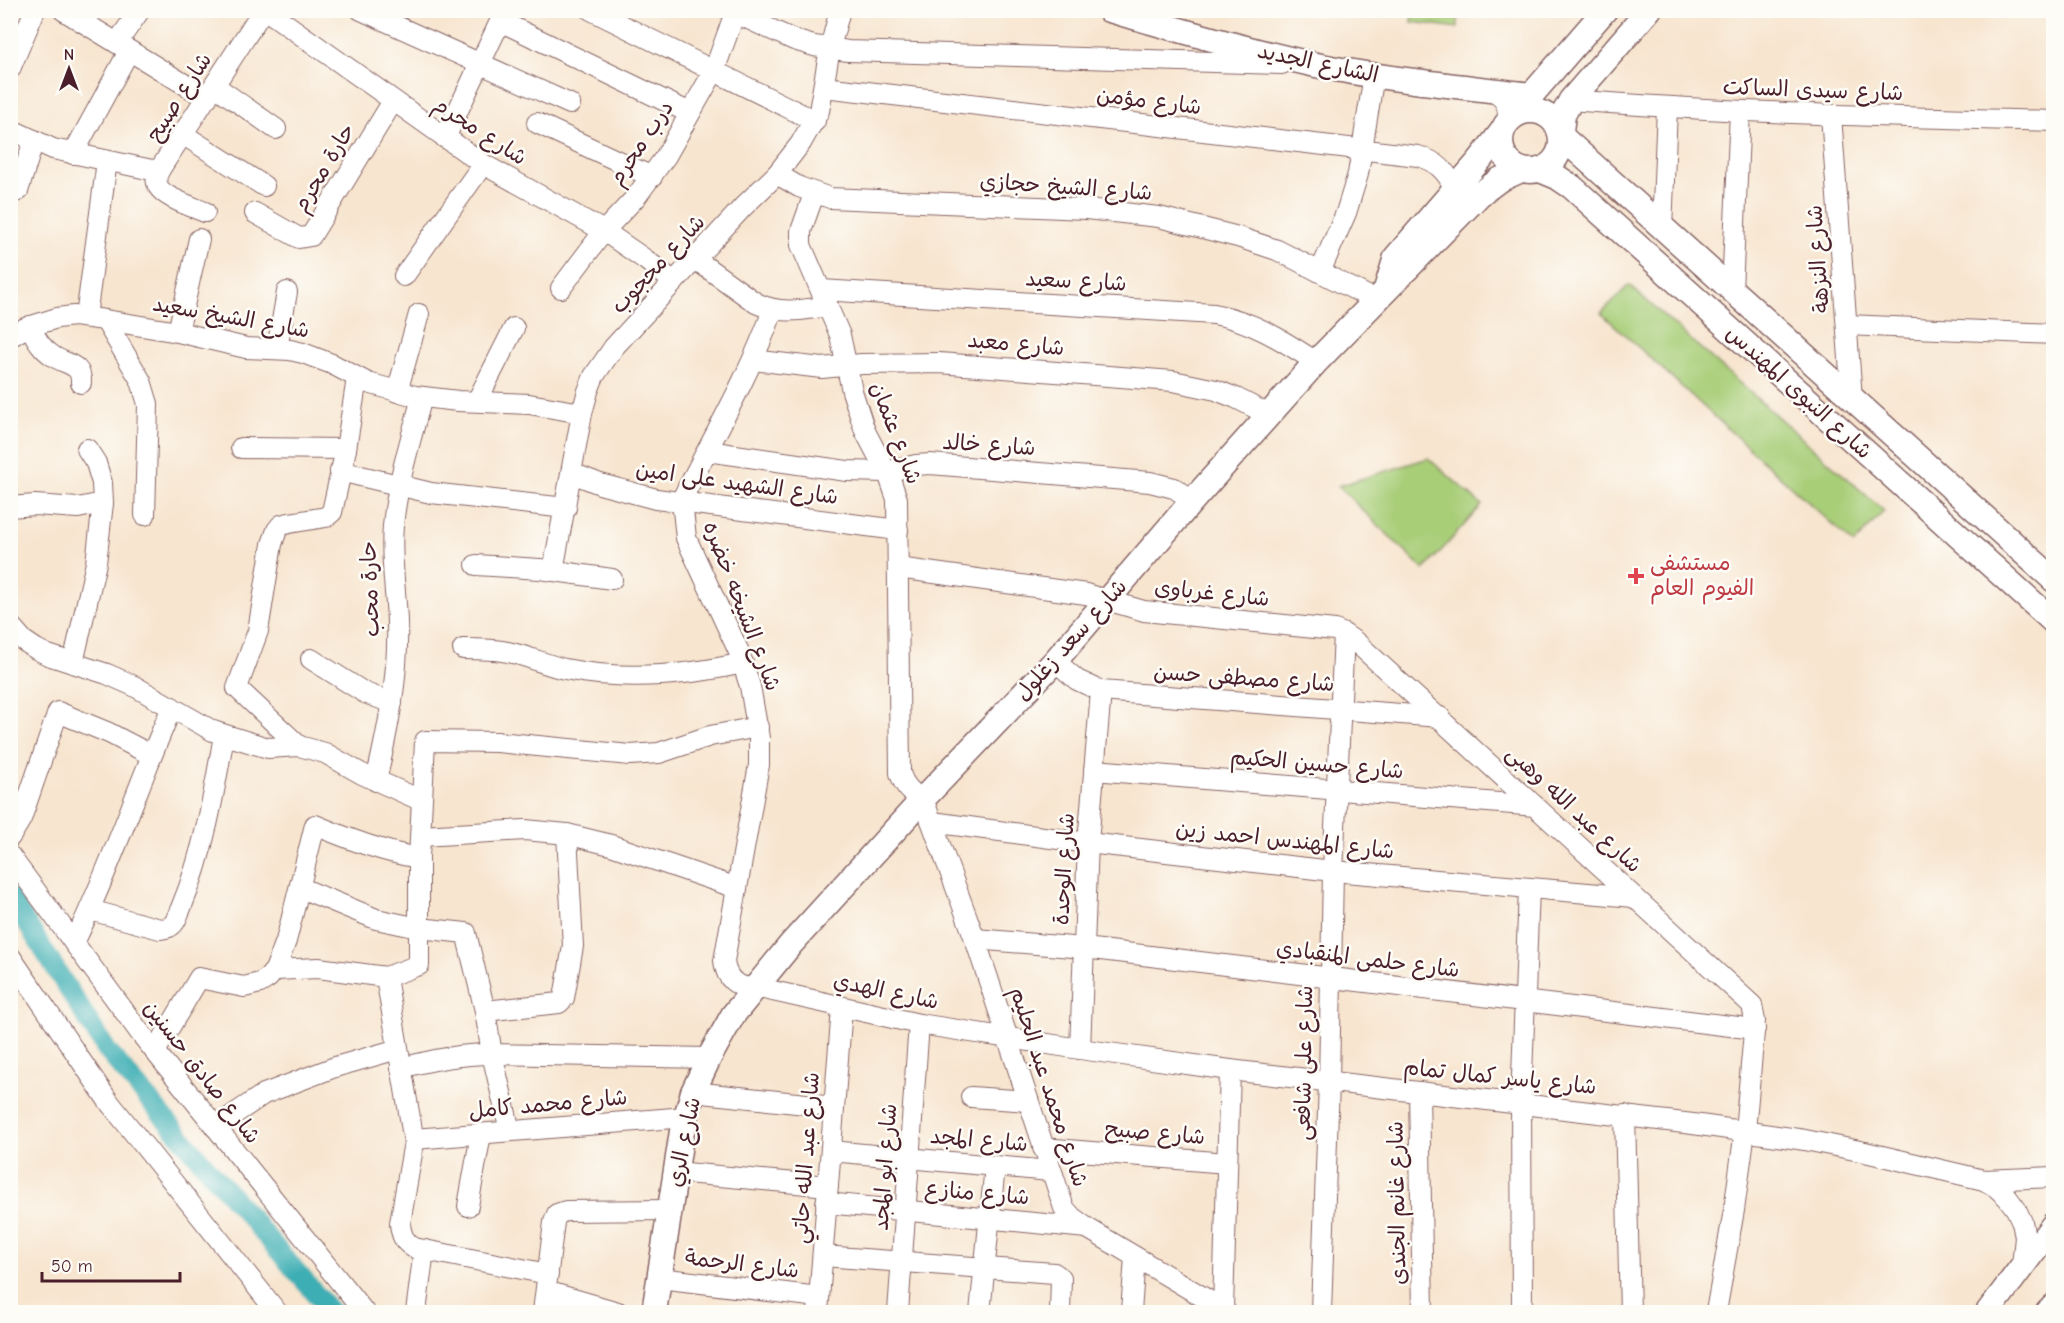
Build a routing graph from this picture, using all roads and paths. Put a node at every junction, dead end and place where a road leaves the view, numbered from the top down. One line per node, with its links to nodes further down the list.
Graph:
1 (35, 10): 17 (street)
2 (63, 10): 13 (street)
3 (140, 10): 13 (street)
4 (264, 10): 22 (street, شارع صبيح); 25 (street, شارع محرم)
5 (361, 10): 15 (street)
6 (591, 10): 18 (street)
7 (840, 10): 14 (street, شارع محجوب)
8 (1109, 10): 16 (main road, الشارع الجديد)
9 (1605, 10): 23 (main road, شارع سعد زغلول)
10 (1649, 10): 24 (main road)
11 (733, 11): 14 (street); 18 (street, درب محرم)
12 (502, 14): 15 (street); 29 (street)
13 (123, 47): 22 (street); 42 (street)
14 (830, 48): 16 (street); 20 (street, شارع محجوب)
15 (480, 63): 26 (street); 39 (street)
16 (1317, 65): 19 (main road, الشارع الجديد)
17 (10, 69)
18 (714, 71): 29 (street, درب محرم); 31 (street)
19 (1374, 75): 21 (main road, الشارع الجديد); 41 (street)
20 (824, 87): 31 (street, شارع محجوب); 41 (street, شارع مؤمن)
21 (1487, 90): 23 (main road, الشارع الجديد); 33 (street)
22 (211, 92): 36 (street); 38 (street, شارع صبيح)
23 (1532, 95): 33 (main road, شارع سعد زغلول)
24 (1571, 100): 27 (street, شارع سيدى الساكت); 37 (main road)
25 (393, 101): 39 (street, شارع محرم); 54 (street, حارة محرم)
26 (570, 104)
27 (1667, 108): 28 (street, شارع سيدى الساكت); 55 (street)
28 (1740, 111): 30 (street, شارع سيدى الساكت); 65 (street)
29 (690, 113): 48 (street, درب محرم)
30 (1831, 116): 32 (street, شارع سيدى الساكت); 73 (street, شارع النزهة)
31 (815, 121): 47 (street, شارع محجوب)
32 (2054, 121)
33 (1508, 122): 37 (main road); 46 (main road); 50 (main road, شارع سعد زغلول)
34 (537, 123): 48 (street)
35 (10, 129): 40 (street, شارع صبيح)
36 (276, 129)
37 (1561, 134): 46 (main road); 55 (main road, شارع النبوى المهندس)
38 (184, 135): 45 (street, شارع صبيح); 49 (street)
39 (445, 138): 44 (street, شارع محرم)
40 (34, 140): 42 (street, شارع صبيح); 51 (street)
41 (1363, 150): 50 (street, شارع مؤمن); 60 (street)
42 (73, 154): 43 (street, شارع صبيح)
43 (107, 161): 45 (street, شارع صبيح); 72 (street)
44 (483, 164): 56 (street, شارع محرم); 61 (street)
45 (160, 169): 53 (street)
46 (1530, 170): 62 (main road, شارع النبوى المهندس); 67 (main road, شارع سعد زغلول)
47 (777, 174): 52 (street, شارع الشيخ حجازي); 59 (street, شارع محجوب)
48 (652, 177): 56 (street, درب محرم)
49 (264, 186)
50 (1454, 188): 67 (main road, شارع سعد زغلول)
51 (10, 193)
52 (814, 194): 60 (street, شارع الشيخ حجازي); 68 (street, شارع عثمان)
53 (205, 212)
54 (255, 213)
55 (1662, 229): 58 (main road, شارع النبوى المهندس)
56 (604, 231): 63 (street, شارع محرم); 64 (street, درب محرم)
57 (199, 239): 76 (street)
58 (1695, 258): 62 (main road); 65 (main road, شارع النبوى المهندس)
59 (695, 259): 63 (street, شارع محجوب); 70 (street)
60 (1320, 272): 67 (street, شارع الشيخ حجازي)
61 (404, 276)
62 (1675, 280): 69 (main road, شارع النبوى المهندس)
63 (674, 282): 89 (street, شارع محجوب)
64 (561, 288)
65 (1728, 288): 69 (main road); 87 (main road, شارع النبوى المهندس)
66 (287, 292): 79 (street)
67 (1382, 296): 81 (main road, شارع سعد زغلول)
68 (825, 298): 70 (street, شارع سعيد); 81 (street, شارع سعيد); 82 (street, شارع عثمان)
69 (1705, 307): 107 (main road, شارع النبوى المهندس)
70 (773, 310): 80 (street, شارع الشيخه خضره)
71 (419, 314): 85 (street)
72 (96, 318): 74 (street, شارع الشيخ سعيد); 76 (street, شارع الشيخ سعيد); 104 (street)
73 (1847, 325): 77 (street); 87 (street, شارع النزهة)
74 (30, 326): 78 (street, شارع الشيخ سعيد); 84 (street)
75 (514, 328): 88 (street)
76 (178, 332): 79 (street, شارع الشيخ سعيد)
77 (2054, 334)
78 (10, 337)
79 (277, 349): 83 (street, شارع الشيخ سعيد)
80 (753, 360): 82 (street, شارع معبد); 94 (street, شارع الشيخه خضره)
81 (1316, 362): 90 (main road, شارع سعد زغلول)
82 (848, 367): 90 (street, شارع معبد); 96 (street, شارع عثمان)
83 (357, 378): 85 (street, شارع الشيخ سعيد); 92 (street)
84 (81, 383)
85 (397, 392): 86 (street, شارع الشيخ سعيد)
86 (422, 397): 88 (street, شارع الشيخ سعيد); 98 (street, حارة محب)
87 (1852, 399): 106 (main road, شارع النبوى المهندس)
88 (477, 401): 89 (street, شارع الشيخ سعيد)
89 (582, 413): 97 (street, شارع محجوب)
90 (1269, 415): 99 (main road, شارع سعد زغلول)
91 (241, 448): 92 (street)
92 (346, 448): 95 (street)
93 (87, 449): 101 (street)
94 (707, 451): 96 (street, شارع خالد); 100 (street, شارع الشيخه خضره)
95 (340, 471): 98 (street); 129 (street)
96 (886, 472): 99 (street, شارع خالد); 105 (street, شارع عثمان)
97 (572, 473): 100 (street, شارع الشهيد على امين); 103 (street, شارع محجوب)
98 (400, 486): 103 (street); 123 (street, حارة محب)
99 (1193, 500): 113 (main road, شارع سعد زغلول)
100 (684, 502): 105 (street, شارع الشهيد على امين); 121 (street, شارع الشيخه خضره)
101 (103, 503): 102 (street); 120 (street)
102 (10, 507)
103 (566, 508): 110 (street, شارع محجوب)
104 (145, 515)
105 (898, 530): 109 (street, شارع عثمان)
106 (2012, 543): 107 (main road); 112 (main road, شارع النبوى المهندس)
107 (1988, 563): 114 (main road, شارع النبوى المهندس)
108 (476, 565): 110 (street)
109 (898, 567): 113 (street, شارع غرباوى); 134 (street, شارع عثمان)
110 (553, 571): 111 (street)
111 (612, 579)
112 (2054, 580)
113 (1107, 600): 116 (street, شارع غرباوى); 119 (main road, شارع سعد زغلول)
114 (2054, 622)
115 (10, 625): 120 (street)
116 (1344, 634): 125 (street, شارع على شافعى); 126 (street, شارع عبد الله وهبى)
117 (463, 649): 121 (street)
118 (311, 659): 123 (street)
119 (1055, 661): 122 (street, شارع مصطفى حسن); 134 (main road, شارع سعد زغلول)
120 (73, 663): 124 (street)
121 (743, 663): 127 (street, شارع الشيخه خضره)
122 (1101, 691): 125 (street, شارع مصطفى حسن); 131 (street, شارع الوحدة)
123 (392, 703): 132 (street, حارة محب)
124 (172, 707): 128 (street); 130 (street)
125 (1342, 710): 126 (street, شارع مصطفى حسن); 133 (street, شارع على شافعى)
126 (1440, 717): 136 (street, شارع عبد الله وهبى)
127 (758, 727): 135 (street); 146 (street, شارع الشيخه خضره)
128 (224, 735): 129 (street); 149 (street)
129 (299, 746): 132 (street)
130 (151, 755): 140 (street); 149 (street)
131 (1094, 770): 133 (street, شارع حسين الحكيم); 141 (street, شارع الوحدة)
132 (376, 781): 135 (street)
133 (1338, 789): 136 (street, شارع حسين الحكيم); 144 (street, شارع على شافعى)
134 (923, 799): 137 (street, شارع محمد عبد الحليم); 158 (main road, شارع سعد زغلول)
135 (420, 800): 139 (street)
136 (1535, 806): 148 (street, شارع عبد الله وهبى)
137 (932, 822): 141 (street, شارع المهندس احمد زين); 151 (street, شارع محمد عبد الحليم)
138 (567, 834): 139 (street); 146 (street); 161 (street)
139 (421, 836): 143 (street)
140 (10, 837)
141 (1088, 843): 144 (street, شارع المهندس احمد زين); 153 (street, شارع الوحدة)
142 (10, 856): 152 (street, شارع صادق حسنين)
143 (419, 858): 145 (street); 150 (street)
144 (1333, 871): 147 (street, شارع المهندس احمد زين); 157 (street, شارع على شافعى)
145 (301, 888): 150 (street); 155 (street)
146 (737, 888): 158 (street, شارع الشيخه خضره)
147 (1529, 888): 148 (street, شارع المهندس احمد زين); 159 (street)
148 (1634, 897): 163 (street, شارع عبد الله وهبى)
149 (90, 910): 152 (street)
150 (419, 928): 156 (street); 161 (street)
151 (975, 939): 153 (street, شارع حلمى المنقبادي); 164 (street, شارع محمد عبد الحليم)
152 (74, 943): 166 (street, شارع صادق حسنين)
153 (1084, 948): 157 (street, شارع حلمى المنقبادي); 165 (street, شارع الوحدة)
154 (10, 956): 212 (street)
155 (275, 970): 156 (street); 166 (street)
156 (386, 977): 168 (street)
157 (1330, 978): 159 (street, شارع حلمى المنقبادي); 171 (street, شارع على شافعى)
158 (755, 987): 160 (street, شارع الهدي); 169 (main road, شارع الري)
159 (1524, 1002): 163 (street, شارع حلمى المنقبادي); 176 (street)
160 (842, 1008): 162 (street, شارع الهدي); 177 (street, شارع عبد الله حاتي)
161 (485, 1011): 167 (street)
162 (919, 1024): 164 (street, شارع الهدي); 187 (street, شارع ابو المجد)
163 (1755, 1029): 182 (street, شارع عبد الله وهبى)
164 (1008, 1038): 165 (street, شارع ياسر كمال تمام); 175 (street, شارع محمد عبد الحليم)
165 (1080, 1049): 170 (street, شارع ياسر كمال تمام)
166 (155, 1052): 180 (street, شارع صادق حسنين)
167 (492, 1054): 168 (street); 169 (street); 181 (street)
168 (400, 1058): 180 (street); 184 (street)
169 (710, 1058): 172 (main road, شارع الري)
170 (1230, 1070): 171 (street, شارع ياسر كمال تمام); 188 (street)
171 (1329, 1082): 173 (street, شارع ياسر كمال تمام); 222 (street, شارع على شافعى)
172 (693, 1092): 177 (street); 179 (main road, شارع الري)
173 (1419, 1092): 176 (street, شارع ياسر كمال تمام); 223 (street, شارع غانم الجندى)
174 (971, 1097): 175 (street)
175 (1028, 1101): 185 (street, شارع محمد عبد الحليم)
176 (1521, 1102): 178 (street, شارع ياسر كمال تمام); 224 (street)
177 (834, 1107): 186 (street, شارع عبد الله حاتي)
178 (1625, 1115): 182 (street, شارع ياسر كمال تمام); 225 (street)
179 (686, 1117): 181 (street, شارع محمد كامل); 191 (main road, شارع الري)
180 (215, 1127): 213 (street, شارع صادق حسنين)
181 (510, 1131): 183 (street, شارع محمد كامل)
182 (1745, 1131): 193 (street, شارع ياسر كمال تمام); 226 (street, شارع عبد الله وهبى)
183 (481, 1134): 184 (street, شارع محمد كامل); 195 (street)
184 (414, 1139): 201 (street)
185 (1043, 1148): 188 (street, شارع صبيح); 190 (street, شارع محمد عبد الحليم)
186 (831, 1150): 187 (street, شارع المجد); 194 (street, شارع عبد الله حاتي)
187 (909, 1158): 189 (street, شارع المجد); 197 (street, شارع ابو المجد)
188 (1227, 1163): 211 (street)
189 (995, 1166): 190 (street, شارع المجد); 198 (street)
190 (1050, 1171): 200 (street, شارع محمد عبد الحليم)
191 (675, 1172): 194 (street, شارع منازع); 196 (main road, شارع الري)
192 (2054, 1177): 193 (street, شارع ياسر كمال تمام)
193 (1984, 1180): 205 (street, شارع ياسر كمال تمام)
194 (827, 1195): 197 (street, شارع منازع); 202 (street, شارع عبد الله حاتي)
195 (468, 1206)
196 (670, 1210): 207 (main road, شارع الري); 208 (street)
197 (906, 1211): 198 (street, شارع منازع); 204 (street, شارع ابو المجد)
198 (990, 1219): 200 (street, شارع منازع); 206 (street)
199 (2054, 1224): 205 (main road)
200 (1087, 1228): 203 (street, شارع محمد عبد الحليم)
201 (424, 1250): 208 (street); 214 (street)
202 (823, 1256): 204 (street); 209 (street, شارع عبد الله حاتي)
203 (1135, 1257): 211 (street, شارع محمد عبد الحليم); 221 (street)
204 (902, 1262): 206 (street); 218 (street, شارع ابو المجد)
205 (2022, 1266): 227 (main road)
206 (985, 1268): 219 (street); 220 (street)
207 (659, 1278): 209 (street, شارع الرحمة); 217 (main road, شارع الري)
208 (547, 1283): 215 (street); 216 (street)
209 (819, 1305)
210 (2054, 1306): 228 (main road)
211 (1225, 1311)
212 (277, 1312)
213 (364, 1312)
214 (416, 1312)
215 (543, 1312)
216 (618, 1312)
217 (654, 1312)
218 (898, 1312)
219 (980, 1312)
220 (1059, 1312)
221 (1131, 1312)
222 (1321, 1312)
223 (1423, 1312)
224 (1522, 1312)
225 (1630, 1312)
226 (1716, 1312)
227 (1988, 1312)
228 (2048, 1312)

